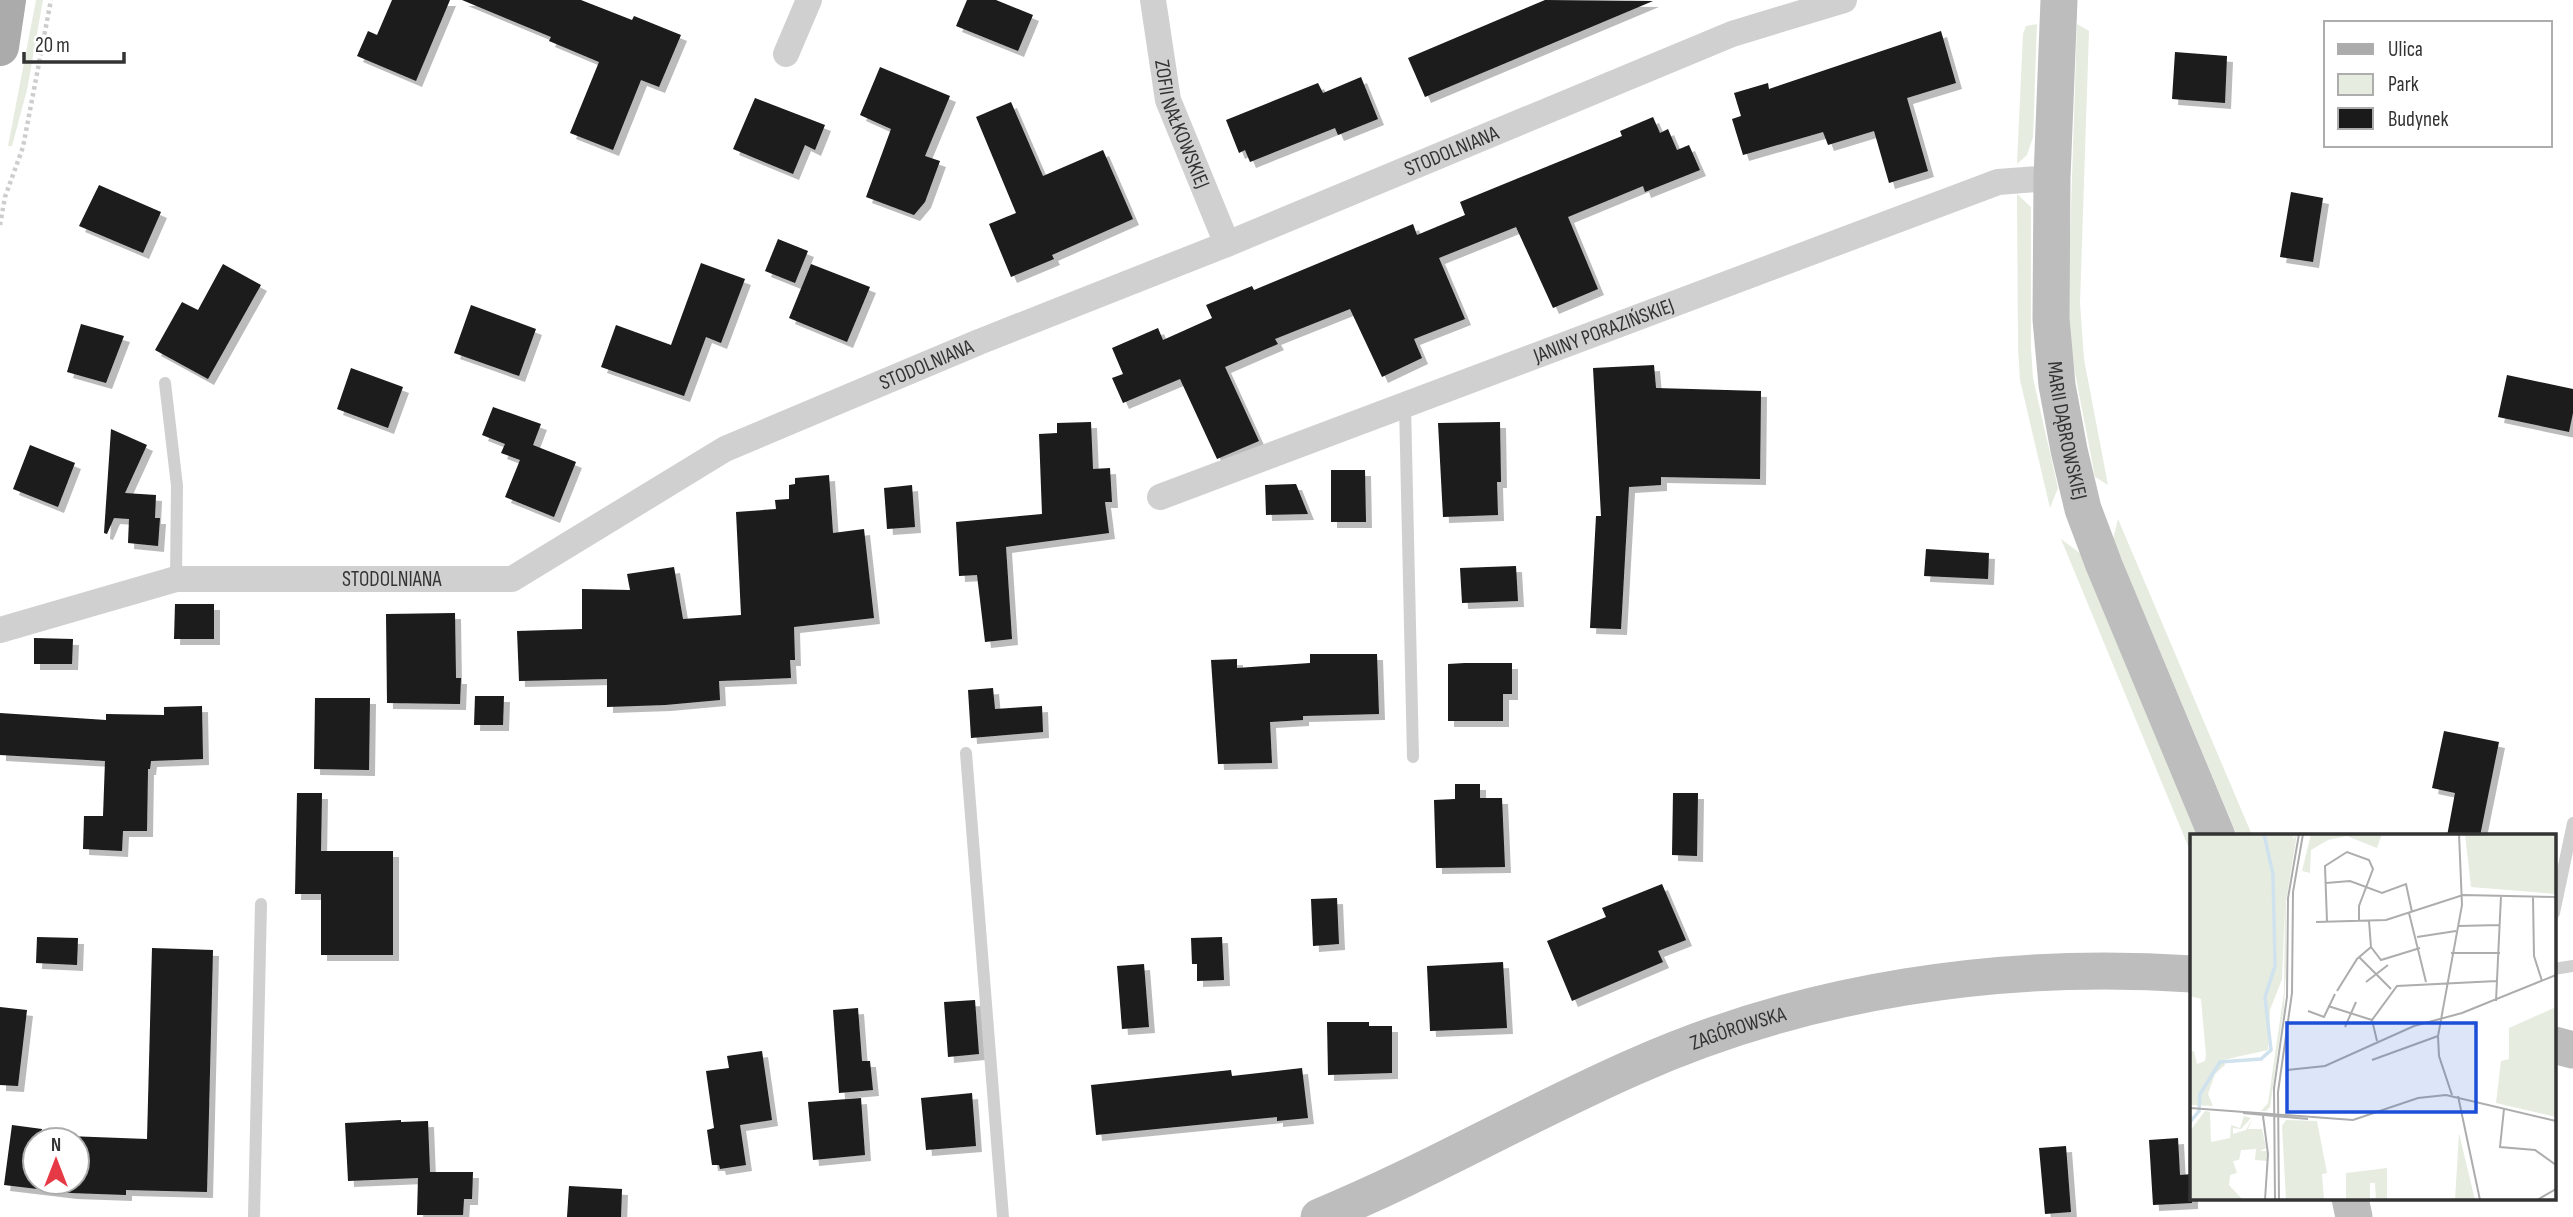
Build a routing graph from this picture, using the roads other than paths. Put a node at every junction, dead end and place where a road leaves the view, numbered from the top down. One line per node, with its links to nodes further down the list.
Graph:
1 (7, 0): 6 (main road)
2 (808, 0): 7 (street)
3 (1153, 0): 9 (street, ZOFII NAŁKOWSKIEJ)
4 (1844, 0): 9 (street, STODOLNIANA)
5 (2059, 0): 8 (street, MARII DĄBROWSKIEJ)
6 (0, 47)
7 (786, 54)
8 (2052, 178): 11 (street, JANINY PORAZIŃSKIEJ); 18 (street, MARII DĄBROWSKIEJ)
9 (1227, 244): 13 (street, STODOLNIANA)
10 (165, 383): 13 (lane)
11 (1405, 404): 12 (street, JANINY PORAZIŃSKIEJ); 16 (lane)
12 (1160, 497)
13 (176, 579): 14 (street, STODOLNIANA)
14 (0, 631)
15 (966, 753): 25 (lane)
16 (1413, 757)
17 (2573, 824): 20 (lane)
18 (2217, 834)
19 (261, 904): 24 (lane)
20 (2556, 904)
21 (2190, 974): 26 (street, ZAGÓROWSKA)
22 (2556, 1046): 23 (street)
23 (2573, 1050)
24 (254, 1217)
25 (1003, 1217)
26 (1319, 1217)

